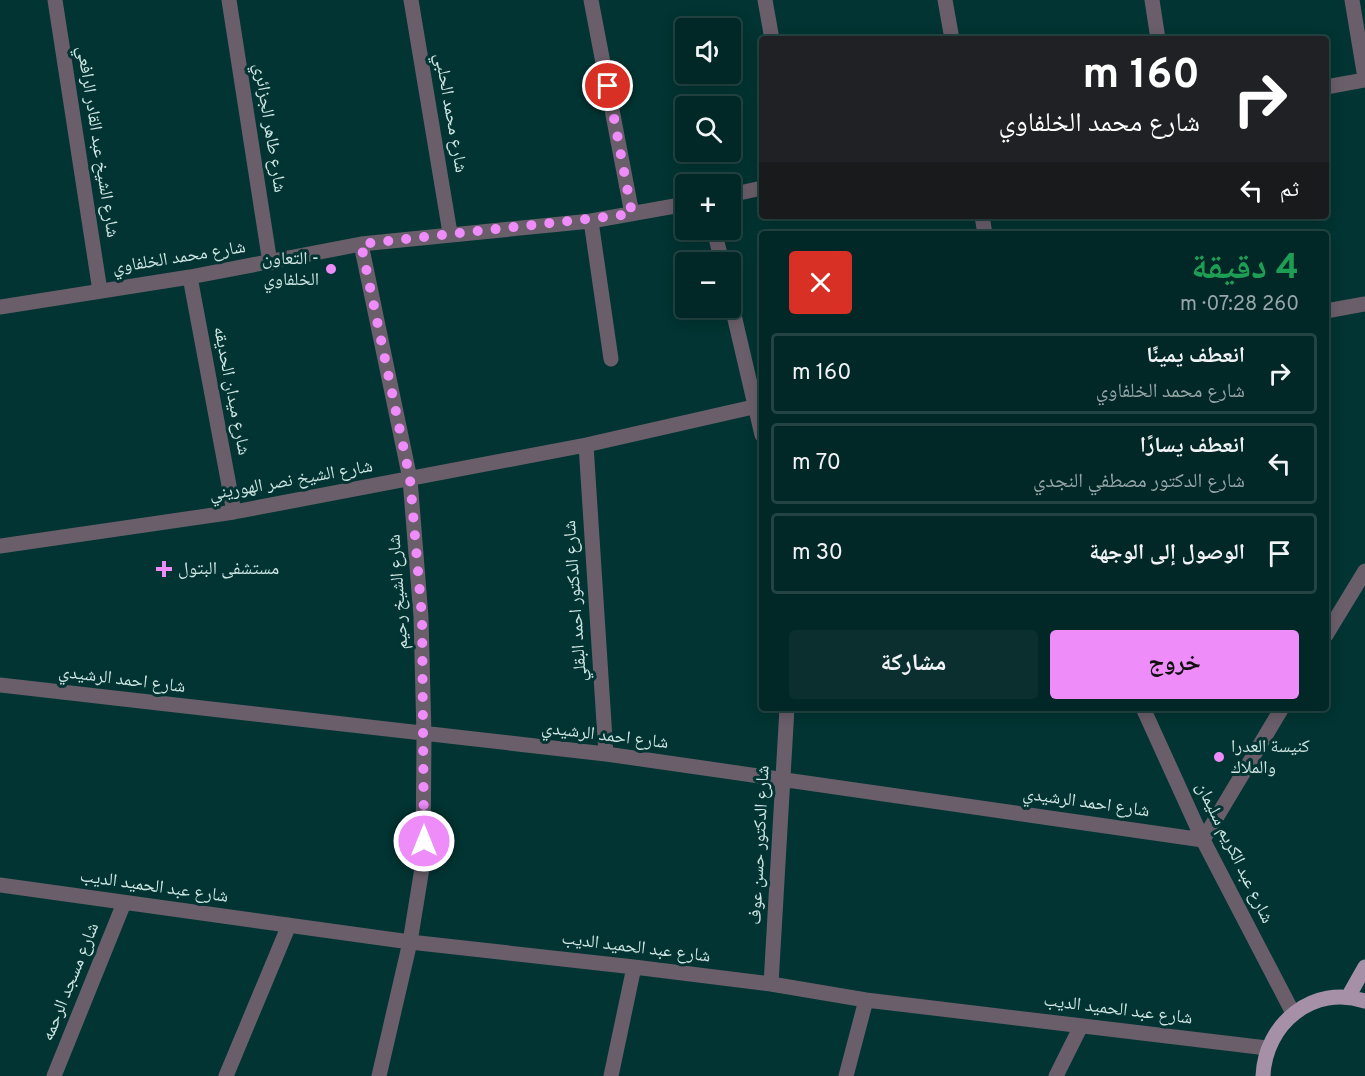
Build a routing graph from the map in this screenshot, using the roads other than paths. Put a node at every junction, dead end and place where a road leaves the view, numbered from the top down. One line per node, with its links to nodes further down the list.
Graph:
1 (55, 0): 23 (street, شارع الشيخ عبد القادر الرافعي)
2 (229, 0): 21 (street, شارع طاهر الجزائري)
3 (411, 0): 19 (street, شارع محمد الحلبي)
4 (591, 0): 17 (street)
5 (765, 0): 9 (street)
6 (945, 0): 10 (street)
7 (1152, 0): 11 (street)
8 (1353, 0): 12 (street)
9 (771, 36)
10 (951, 36)
11 (1158, 36)
12 (1365, 79): 13 (street)
13 (1329, 86)
14 (759, 189): 15 (street)
15 (741, 193)
16 (675, 206): 17 (street, شارع محمد الخلفاوي)
17 (632, 214): 18 (street, شارع محمد الخلفاوي)
18 (591, 221): 19 (street, شارع محمد الخلفاوي); 28 (street)
19 (450, 234): 20 (street, شارع محمد الخلفاوي)
20 (361, 244): 21 (street, شارع محمد الخلفاوي); 31 (street, شارع الشيخ رحيم)
21 (270, 263): 22 (street, شارع محمد الخلفاوي)
22 (190, 277): 23 (street, شارع محمد الخلفاوي); 32 (street, شارع ميدان الحديقه)
23 (100, 291): 25 (street, شارع محمد الخلفاوي)
24 (1365, 304): 26 (street)
25 (0, 307)
26 (1329, 310)
27 (735, 318): 29 (street)
28 (611, 359)
29 (759, 406): 30 (street, شارع الشيخ نصر الهوريني)
30 (585, 445): 31 (street, شارع الشيخ نصر الهوريني); 41 (street, شارع الدكتور احمد البقلي)
31 (410, 479): 32 (street, شارع الشيخ نصر الهوريني); 40 (street, شارع الشيخ رحيم)
32 (234, 512): 33 (street, شارع الشيخ نصر الهوريني)
33 (0, 546)
34 (1365, 571): 35 (street)
35 (1329, 630)
36 (0, 685): 40 (street, شارع احمد الرشيدي)
37 (787, 711): 42 (street, شارع الدكتور حسن عوف)
38 (1144, 711): 43 (street, شارع عبد الكريم سليمان)
39 (1280, 711): 43 (street)
40 (424, 735): 41 (street, شارع احمد الرشيدي); 47 (street, شارع الشيخ رحيم)
41 (606, 754): 42 (street, شارع احمد الرشيدي)
42 (783, 779): 43 (street, شارع احمد الرشيدي); 50 (street, شارع الدكتور حسن عوف)
43 (1203, 840): 54 (street, شارع عبد الكريم سليمان)
44 (0, 885): 45 (street, شارع عبد الحميد الديب)
45 (124, 903): 46 (street, شارع عبد الحميد الديب); 57 (street, شارع مسجد الرحمه)
46 (289, 926): 47 (street, شارع عبد الحميد الديب); 58 (street)
47 (410, 942): 48 (street, شارع عبد الحميد الديب); 59 (street, شارع الشيخ رحيم)
48 (634, 967): 50 (street, شارع عبد الحميد الديب); 60 (street)
49 (1365, 967): 51 (main road)
50 (771, 984): 52 (street, شارع عبد الحميد الديب)
51 (1348, 997): 53 (main road); 54 (main road)
52 (866, 1000): 55 (street, شارع عبد الحميد الديب); 61 (street)
53 (1365, 1001)
54 (1293, 1013): 56 (main road)
55 (1080, 1026): 56 (street, شارع عبد الحميد الديب); 62 (street)
56 (1268, 1048): 63 (main road)
57 (54, 1076)
58 (226, 1076)
59 (379, 1076)
60 (611, 1076)
61 (846, 1076)
62 (1056, 1076)
63 (1263, 1076)

